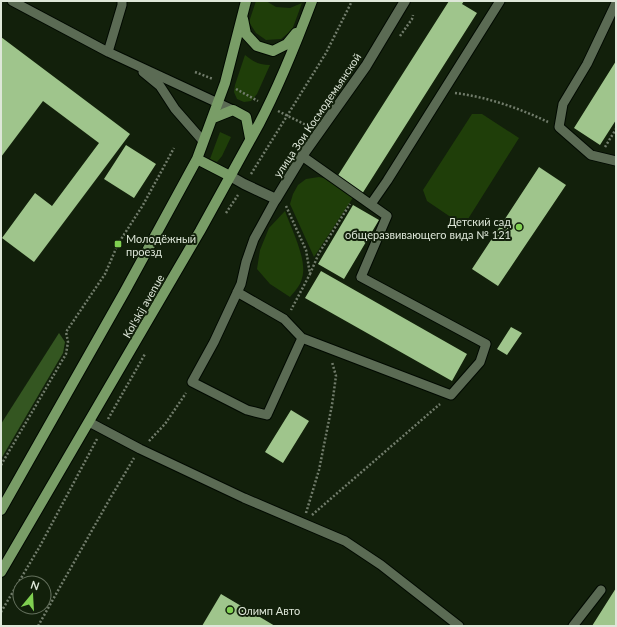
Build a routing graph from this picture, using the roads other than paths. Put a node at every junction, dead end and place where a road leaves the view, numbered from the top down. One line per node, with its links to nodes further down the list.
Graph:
1 (12, 1): 10 (lane)
2 (122, 1): 10 (lane)
3 (246, 1): 8 (main road)
4 (312, 1): 9 (main road, Kol'skij avenue)
5 (405, 1): 19 (street, улица Зои Космодемьянской)
6 (500, 1): 24 (lane)
7 (616, 3): 21 (lane)
8 (242, 15): 9 (main road); 12 (main road)
9 (302, 26): 16 (main road, Kol'skij avenue)
10 (108, 52): 11 (lane)
11 (133, 63): 12 (lane); 18 (lane)
12 (218, 104): 13 (lane); 15 (main road)
13 (233, 110): 14 (main road); 15 (main road)
14 (246, 117): 16 (lane); 17 (main road)
15 (213, 118): 18 (main road)
16 (259, 124): 17 (main road, Kol'skij avenue)
17 (250, 138): 22 (main road, Kol'skij avenue)
18 (203, 141): 20 (main road)
19 (302, 156): 23 (street, улица Зои Космодемьянской); 24 (lane)
20 (197, 159): 22 (main road); 28 (main road)
21 (616, 161)
22 (230, 176): 23 (street); 27 (main road, Kol'skij avenue)
23 (280, 201): 25 (lane)
24 (371, 204): 26 (lane)
25 (237, 292): 26 (lane); 26 (lane)
26 (302, 338)
27 (89, 422): 29 (main road, Kol'skij avenue); 31 (lane)
28 (1, 510)
29 (1, 572)
30 (601, 590): 32 (lane)
31 (459, 626)
32 (574, 626)

